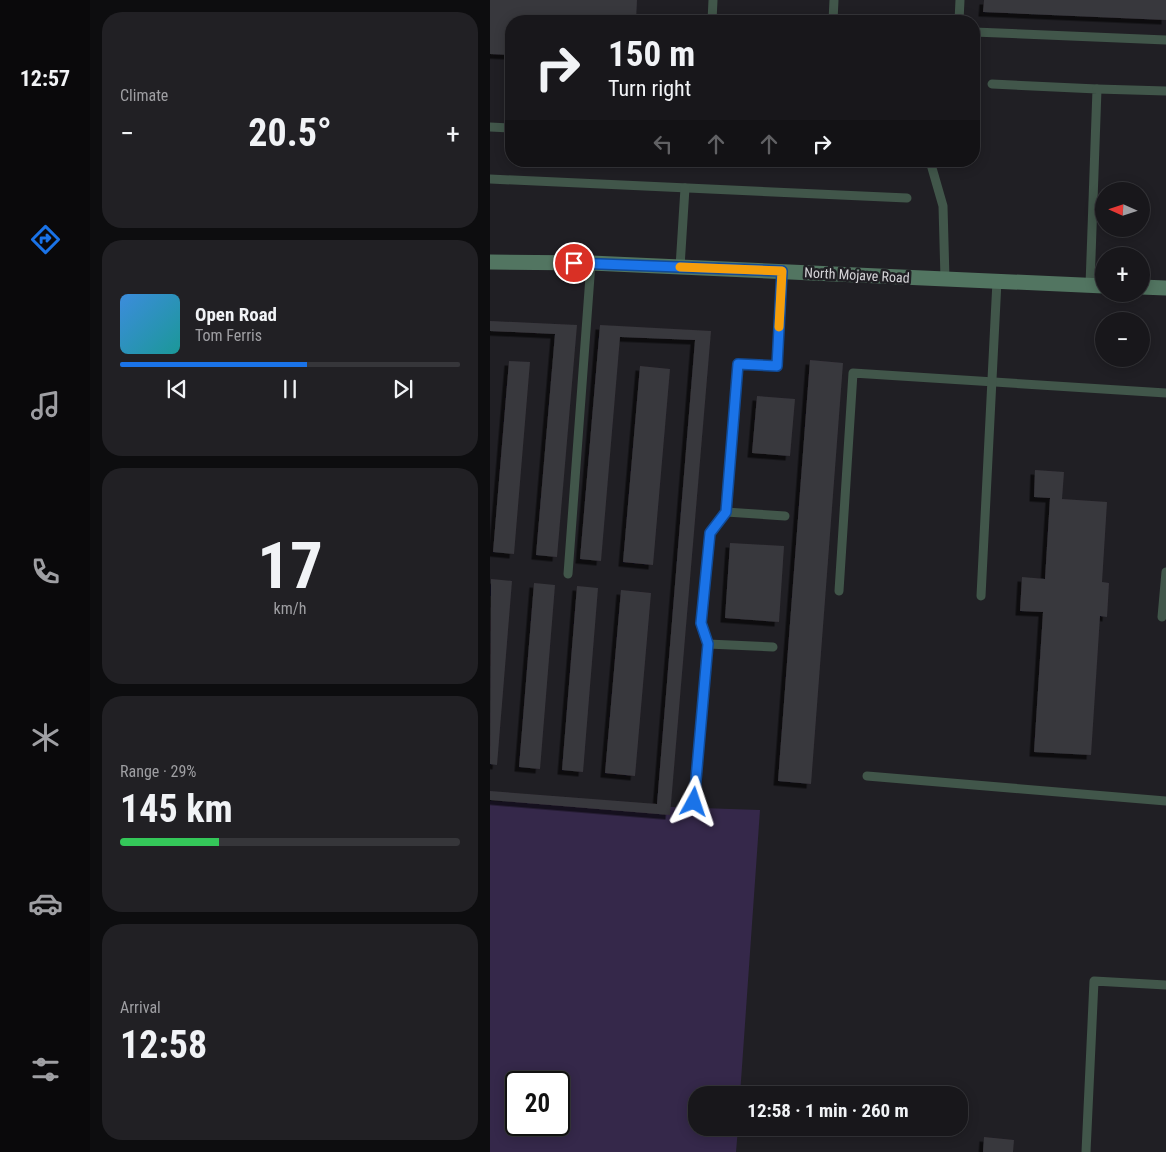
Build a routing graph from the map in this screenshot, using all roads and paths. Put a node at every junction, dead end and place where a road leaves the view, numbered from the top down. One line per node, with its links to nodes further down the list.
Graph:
1 (714, 0): 4 (lane)
2 (834, 0): 5 (lane)
3 (960, 0): 6 (lane)
4 (713, 15)
5 (833, 15)
6 (959, 15)
7 (980, 32): 8 (lane)
8 (1166, 40)
9 (992, 84): 10 (lane)
10 (1097, 89): 11 (lane); 18 (lane)
11 (1166, 91)
12 (490, 127): 13 (lane)
13 (505, 128)
14 (932, 167): 23 (lane)
15 (490, 179): 16 (lane)
16 (685, 188): 17 (lane); 21 (lane)
17 (907, 198)
18 (1097, 247)
19 (490, 262): 20 (street, North Mojave Road)
20 (591, 263): 21 (street, North Mojave Road); 33 (lane)
21 (680, 267): 22 (street, North Mojave Road)
22 (782, 271): 23 (street, North Mojave Road); 30 (lane)
23 (945, 279): 24 (street, North Mojave Road)
24 (997, 281): 25 (street, North Mojave Road); 28 (lane)
25 (1095, 285)
26 (1150, 287): 27 (street)
27 (1166, 288)
28 (992, 382): 29 (lane); 34 (lane); 35 (lane)
29 (1166, 393)
30 (726, 512): 31 (lane); 37 (lane)
31 (785, 516)
32 (1166, 572): 36 (lane)
33 (568, 574)
34 (839, 591)
35 (981, 596)
36 (1162, 617)
37 (708, 644): 38 (lane); 41 (lane)
38 (773, 647)
39 (867, 776): 40 (lane)
40 (1166, 801)
41 (694, 802)
42 (1166, 985): 43 (lane)
43 (1086, 1152)

